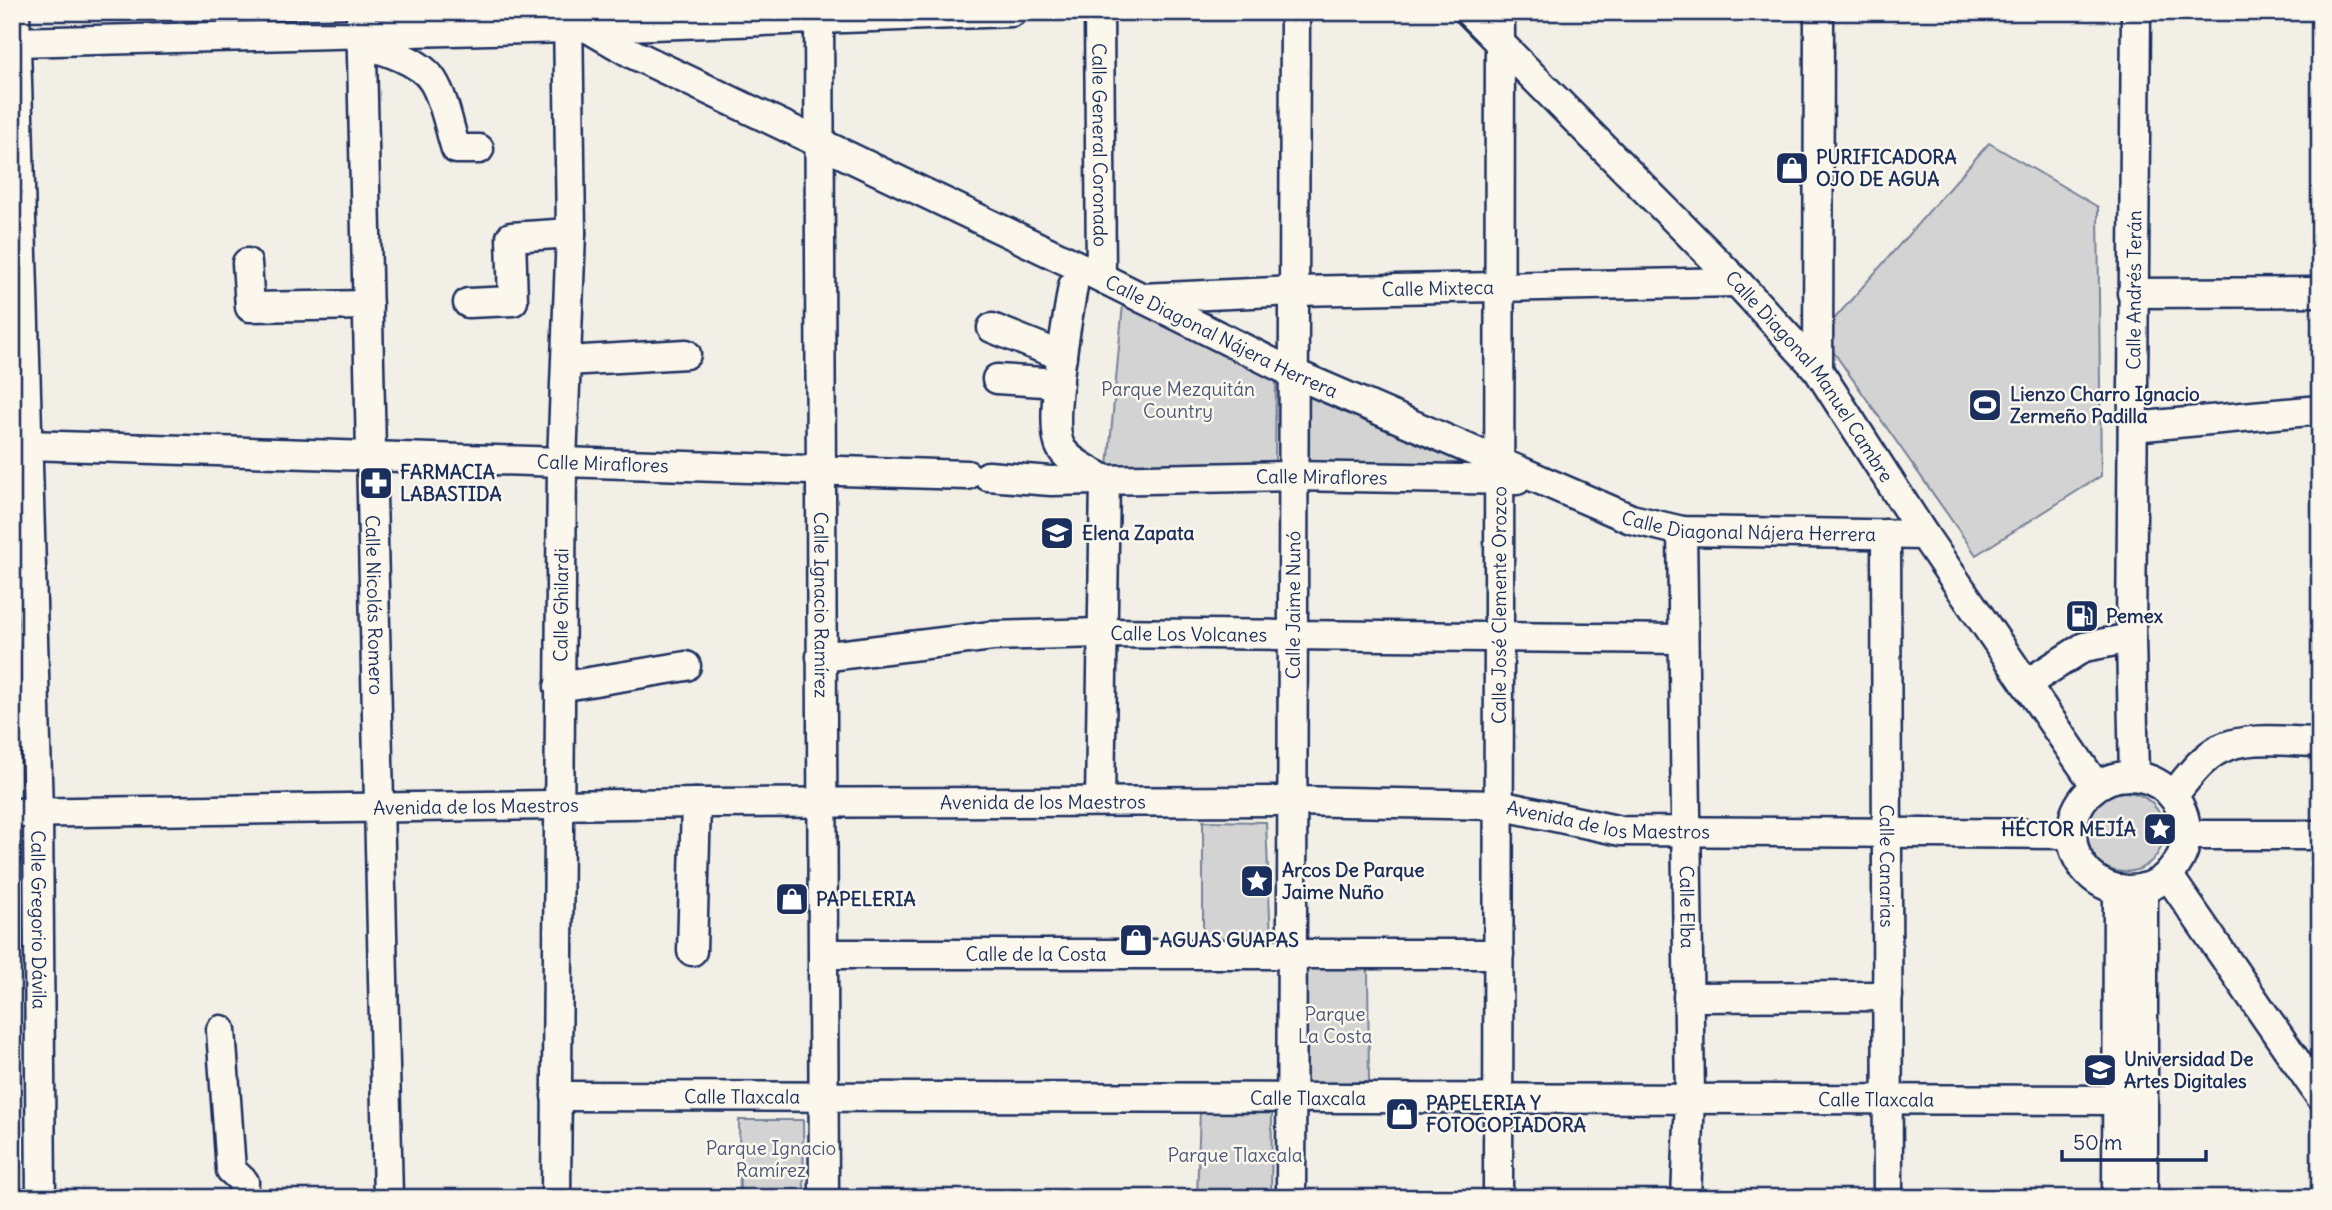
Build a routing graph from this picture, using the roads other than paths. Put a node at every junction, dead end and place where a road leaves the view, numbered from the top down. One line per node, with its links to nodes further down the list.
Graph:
1 (15, 12): 12 (street, Calle Gregorio Dávila)
2 (1012, 12): 9 (street)
3 (1098, 12): 18 (street, Calle General Coronado)
4 (1295, 12): 22 (street, Calle Jaime Nunó)
5 (1469, 12): 13 (street, Calle Diagonal Manuel Cambre)
6 (1500, 12): 13 (street, Calle José Clemente Orozco)
7 (1819, 12): 32 (street)
8 (2136, 12): 24 (street, Calle Andrés Terán)
9 (819, 15): 10 (street); 14 (street, Calle Ignacio Ramírez)
10 (574, 23): 11 (street); 14 (street, Calle Diagonal Nájera Herrera); 16 (street, Calle Ghilardi)
11 (361, 29): 12 (street); 15 (street); 27 (street, Calle Nicolás Romero)
12 (15, 41): 37 (street, Calle Gregorio Dávila)
13 (1500, 46): 19 (street, Calle Diagonal Manuel Cambre); 21 (street, Calle José Clemente Orozco)
14 (820, 146): 18 (street, Calle Diagonal Nájera Herrera); 40 (street, Calle Ignacio Ramírez)
15 (479, 149)
16 (571, 233): 26 (street); 30 (street, Calle Ghilardi)
17 (247, 263): 27 (street)
18 (1101, 277): 25 (street, Calle Diagonal Nájera Herrera)
19 (1737, 282): 21 (street, Calle Mixteca); 32 (street, Calle Diagonal Manuel Cambre)
20 (1073, 286): 31 (street)
21 (1502, 287): 22 (street, Calle Mixteca); 41 (street, Calle José Clemente Orozco)
22 (1294, 291): 25 (street, Calle Mixteca); 33 (street, Calle Jaime Nunó)
23 (2320, 292): 24 (street)
24 (2132, 293): 36 (street, Calle Andrés Terán)
25 (1139, 299): 33 (street, Calle Diagonal Nájera Herrera)
26 (468, 303)
27 (368, 305): 38 (street, Calle Nicolás Romero)
28 (992, 328): 31 (street)
29 (686, 354): 30 (street)
30 (567, 360): 39 (street, Calle Ghilardi)
31 (1060, 370): 34 (street); 43 (street)
32 (1818, 370): 46 (street, Calle Diagonal Manuel Cambre)
33 (1293, 373): 41 (street, Calle Diagonal Nájera Herrera); 42 (street, Calle Jaime Nunó)
34 (997, 379)
35 (2320, 410): 36 (street)
36 (2133, 427): 50 (street, Calle Andrés Terán)
37 (27, 445): 38 (street, Calle Miraflores); 67 (street, Calle Gregorio Dávila)
38 (371, 456): 39 (street, Calle Miraflores); 66 (street, Calle Nicolás Romero)
39 (562, 461): 40 (street, Calle Miraflores); 55 (street, Calle Ghilardi)
40 (819, 470): 43 (street, Calle Miraflores); 52 (street, Calle Ignacio Ramírez)
41 (1499, 470): 42 (street, Calle Miraflores); 44 (street, Calle Diagonal Nájera Herrera); 49 (street, Calle José Clemente Orozco)
42 (1292, 476): 43 (street, Calle Miraflores); 48 (street, Calle Jaime Nunó)
43 (1105, 480): 47 (street)
44 (1682, 531): 45 (street, Calle Diagonal Nájera Herrera); 51 (street, Calle Elba)
45 (1886, 534): 46 (street, Calle Diagonal Nájera Herrera); 69 (street, Calle Canarias)
46 (1923, 536): 54 (street, Calle Diagonal Manuel Cambre)
47 (1101, 633): 48 (street, Calle Los Volcanes); 52 (street, Calle Los Volcanes); 60 (street)
48 (1292, 635): 49 (street, Calle Los Volcanes); 61 (street, Calle Jaime Nunó)
49 (1498, 638): 51 (street, Calle Los Volcanes); 65 (street, Calle José Clemente Orozco)
50 (2131, 638): 54 (street); 57 (street, Calle Andrés Terán)
51 (1683, 639): 68 (street, Calle Elba)
52 (821, 657): 63 (street, Calle Ignacio Ramírez)
53 (686, 666): 55 (street)
54 (2025, 684): 58 (street, Calle Diagonal Manuel Cambre)
55 (559, 687): 64 (street, Calle Ghilardi)
56 (2320, 742): 59 (street)
57 (2134, 776): 58 (street); 59 (street)
58 (2096, 786): 70 (street)
59 (2173, 796): 71 (street)
60 (1100, 801): 61 (street, Avenida de los Maestros); 63 (street, Avenida de los Maestros)
61 (1292, 802): 65 (street, Avenida de los Maestros); 78 (street, Calle Jaime Nunó)
62 (696, 803): 63 (street, Avenida de los Maestros); 64 (street, Avenida de los Maestros); 75 (street)
63 (823, 803): 76 (street, Calle Ignacio Ramírez)
64 (559, 805): 66 (street, Avenida de los Maestros); 82 (street, Calle Ghilardi)
65 (1499, 805): 68 (street, Avenida de los Maestros); 77 (street, Calle José Clemente Orozco)
66 (380, 807): 67 (street, Avenida de los Maestros); 92 (street, Calle Nicolás Romero)
67 (25, 812): 90 (street, Calle Gregorio Dávila)
68 (1684, 832): 69 (street, Avenida de los Maestros); 80 (street, Calle Elba)
69 (1887, 833): 70 (street, Avenida de los Maestros); 79 (street, Calle Canarias)
70 (2072, 834): 74 (street)
71 (2186, 835): 72 (street); 73 (street)
72 (2320, 835)
73 (2168, 875): 74 (street); 83 (street)
74 (2130, 888): 89 (street)
75 (692, 951)
76 (824, 954): 78 (street, Calle de la Costa); 84 (street, Calle Ignacio Ramírez)
77 (1499, 954): 78 (street, Calle de la Costa); 85 (street, Calle José Clemente Orozco)
78 (1294, 956): 87 (street, Calle Jaime Nunó)
79 (1888, 996): 80 (street); 88 (street, Calle Canarias)
80 (1688, 997): 86 (street, Calle Elba)
81 (221, 1030): 91 (street)
82 (556, 1096): 84 (street, Calle Tlaxcala); 93 (street, Calle Ghilardi)
83 (2320, 1096)
84 (824, 1097): 87 (street, Calle Tlaxcala); 94 (street, Calle Ignacio Ramírez)
85 (1499, 1098): 86 (street, Calle Tlaxcala); 87 (street, Calle Tlaxcala); 96 (street, Calle José Clemente Orozco)
86 (1690, 1098): 88 (street, Calle Tlaxcala); 97 (street, Calle Elba)
87 (1292, 1099): 95 (street, Calle Jaime Nunó)
88 (1888, 1099): 89 (street, Calle Tlaxcala); 98 (street, Calle Canarias)
89 (2130, 1100): 99 (street); 100 (street)
90 (41, 1198)
91 (243, 1198)
92 (388, 1198)
93 (556, 1198)
94 (824, 1198)
95 (1291, 1198)
96 (1498, 1198)
97 (1686, 1198)
98 (1888, 1198)
99 (2116, 1198)
100 (2143, 1198)

